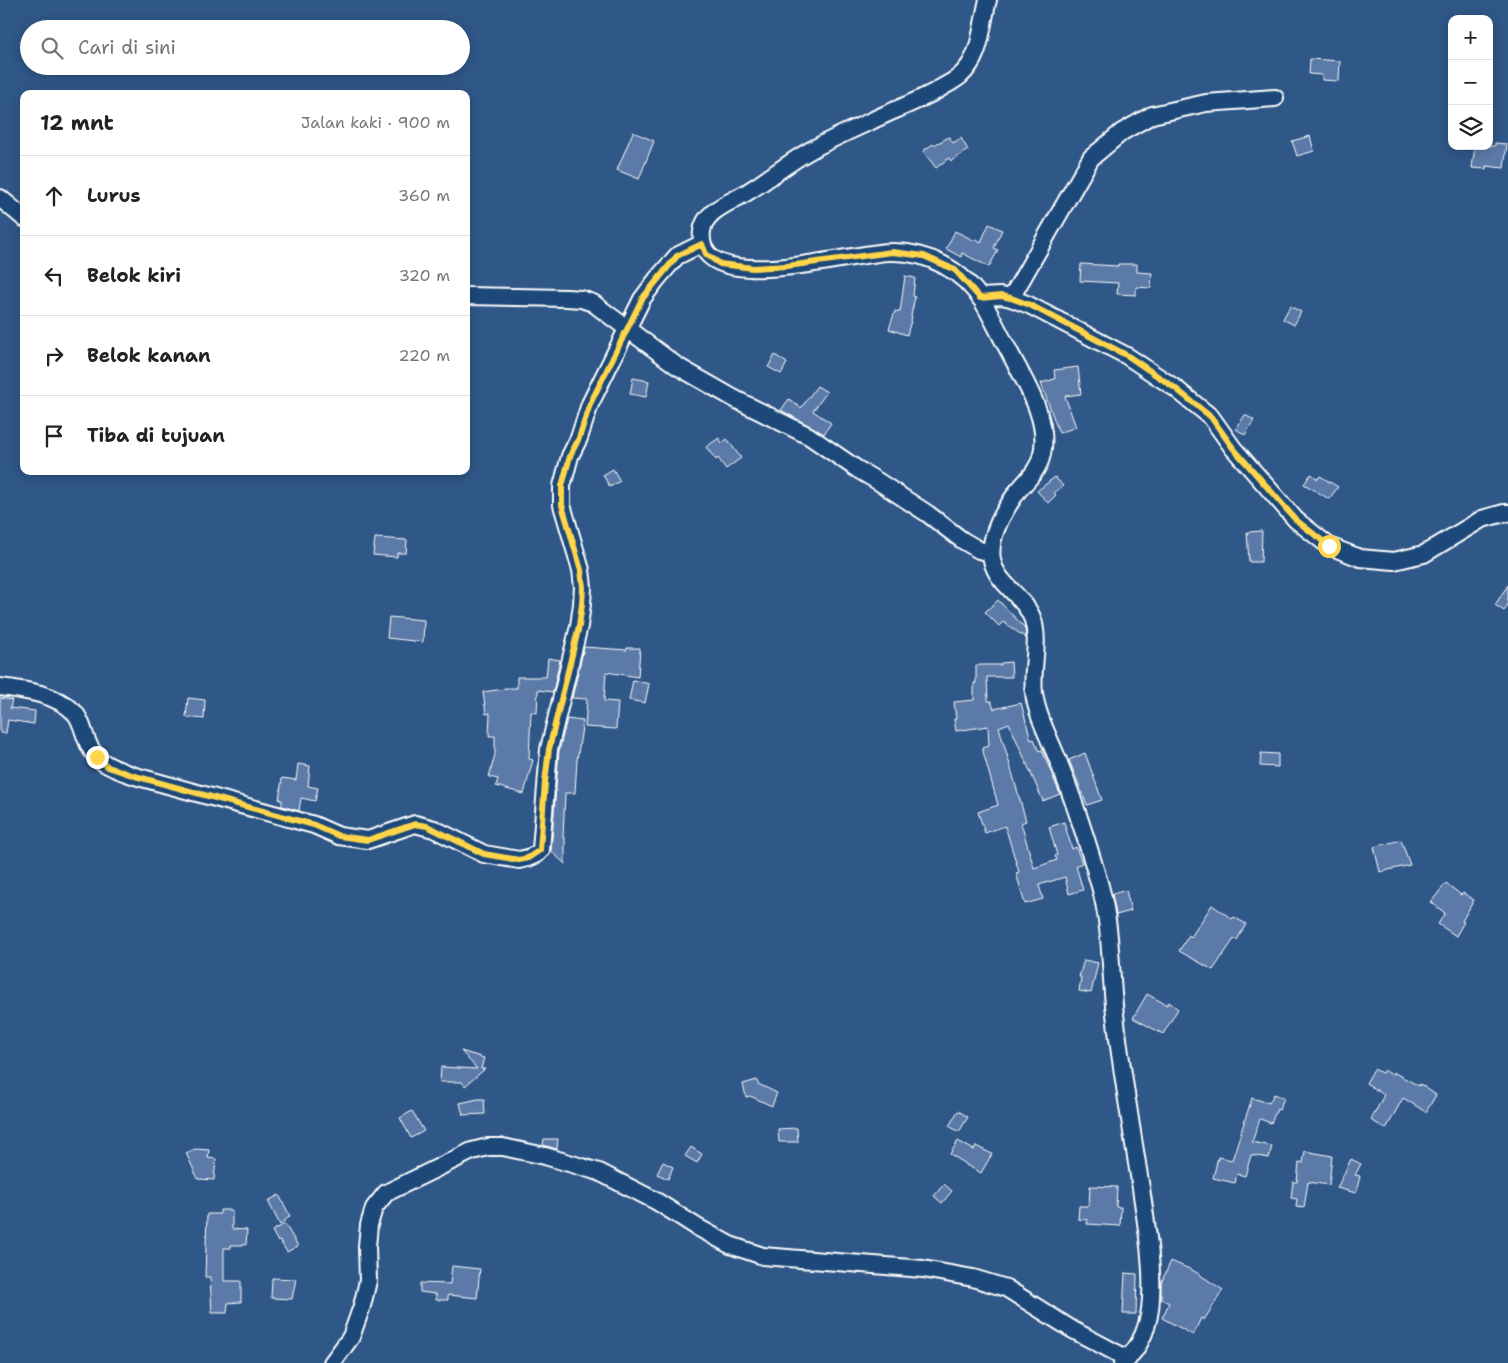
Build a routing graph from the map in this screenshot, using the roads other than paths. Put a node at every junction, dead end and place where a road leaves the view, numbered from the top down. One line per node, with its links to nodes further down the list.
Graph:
1 (988, 0): 5 (street)
2 (1275, 98): 8 (street)
3 (0, 198): 4 (street)
4 (20, 215)
5 (702, 244): 7 (street); 9 (street)
6 (470, 296): 9 (street)
7 (980, 298): 8 (street); 11 (street)
8 (1011, 298): 10 (street)
9 (627, 328): 11 (street); 12 (street)
10 (1508, 514)
11 (991, 552): 13 (street)
12 (0, 687)
13 (1125, 1361): 14 (street)
14 (332, 1363)

